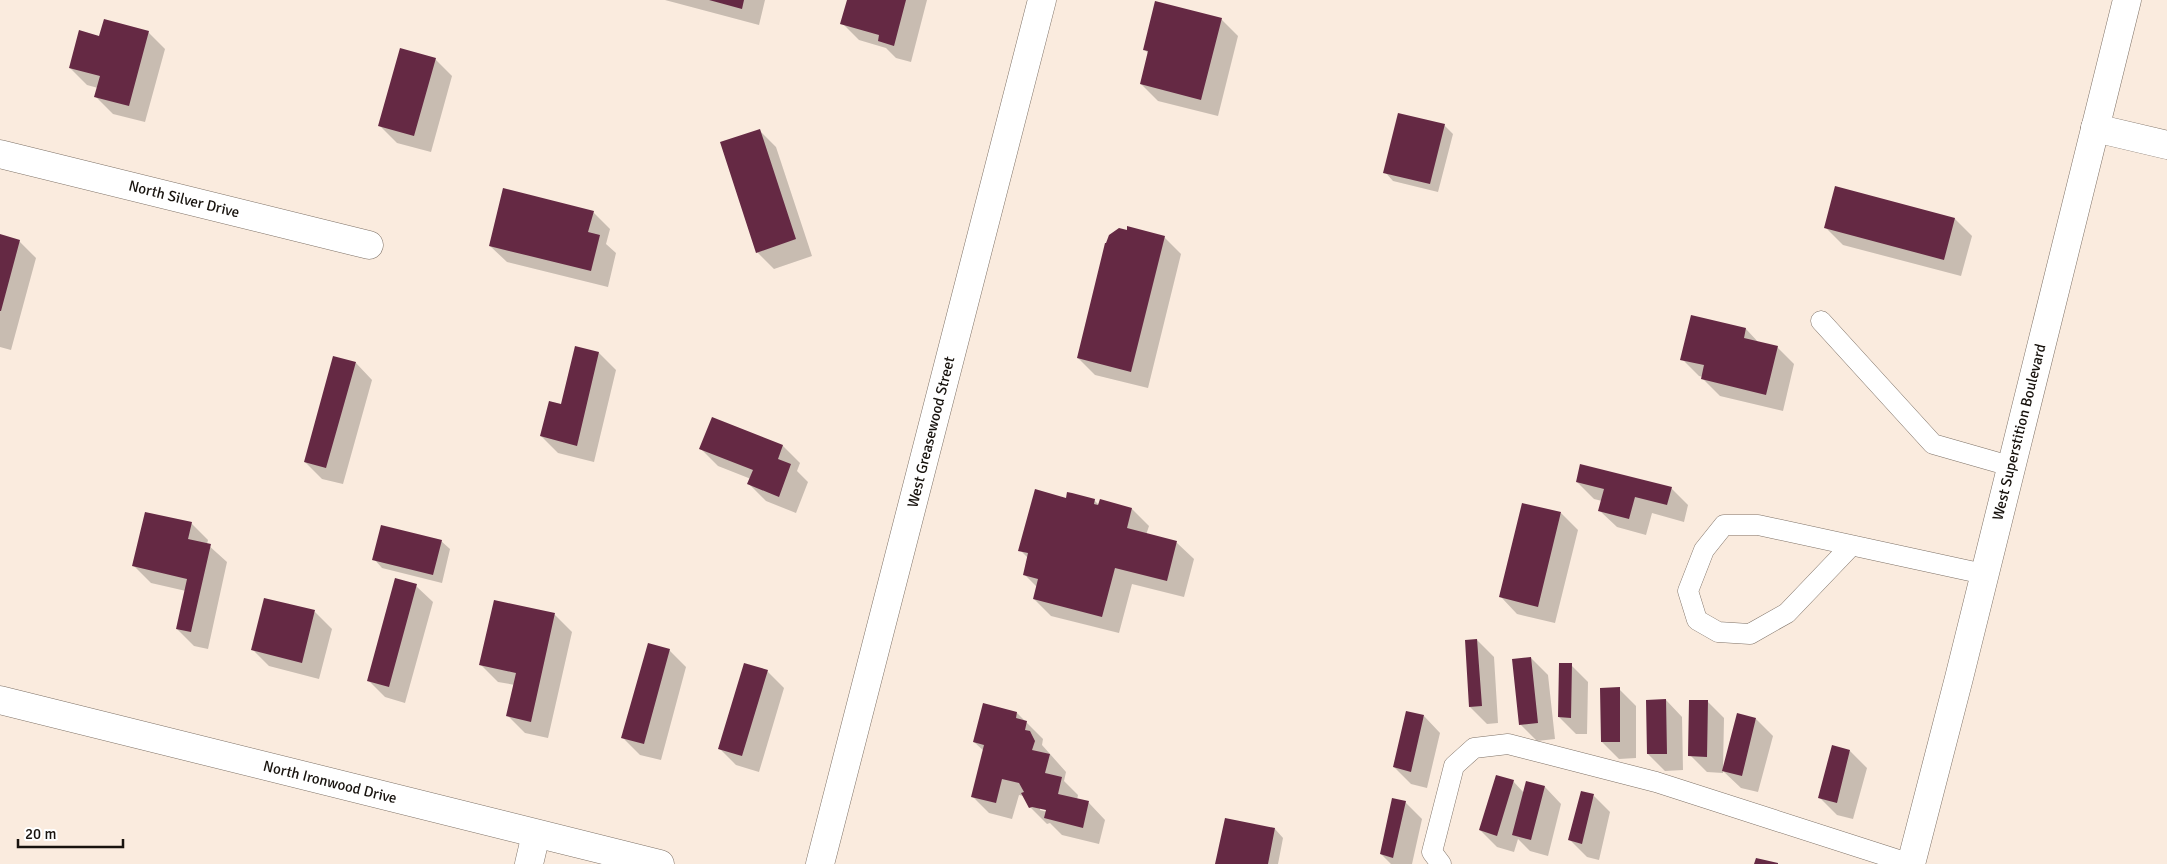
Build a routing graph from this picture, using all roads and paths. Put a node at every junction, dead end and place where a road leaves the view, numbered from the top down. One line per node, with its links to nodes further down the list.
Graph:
1 (1042, 0): 15 (street, West Greasewood Street)
2 (2127, 0): 3 (street, West Superstition Boulevard)
3 (2095, 128): 4 (street); 8 (street, West Superstition Boulevard)
4 (2167, 145)
5 (0, 154): 6 (street, North Silver Drive)
6 (369, 245)
7 (1821, 321): 8 (lane)
8 (2010, 466): 10 (street, West Superstition Boulevard)
9 (1851, 546): 9 (lane); 10 (lane)
10 (1984, 574): 17 (street, West Superstition Boulevard)
11 (0, 700): 12 (street, North Ironwood Drive)
12 (536, 834): 13 (street); 14 (street, North Ironwood Drive)
13 (529, 864)
14 (660, 864)
15 (820, 864)
16 (1441, 864): 17 (lane)
17 (1911, 864)

